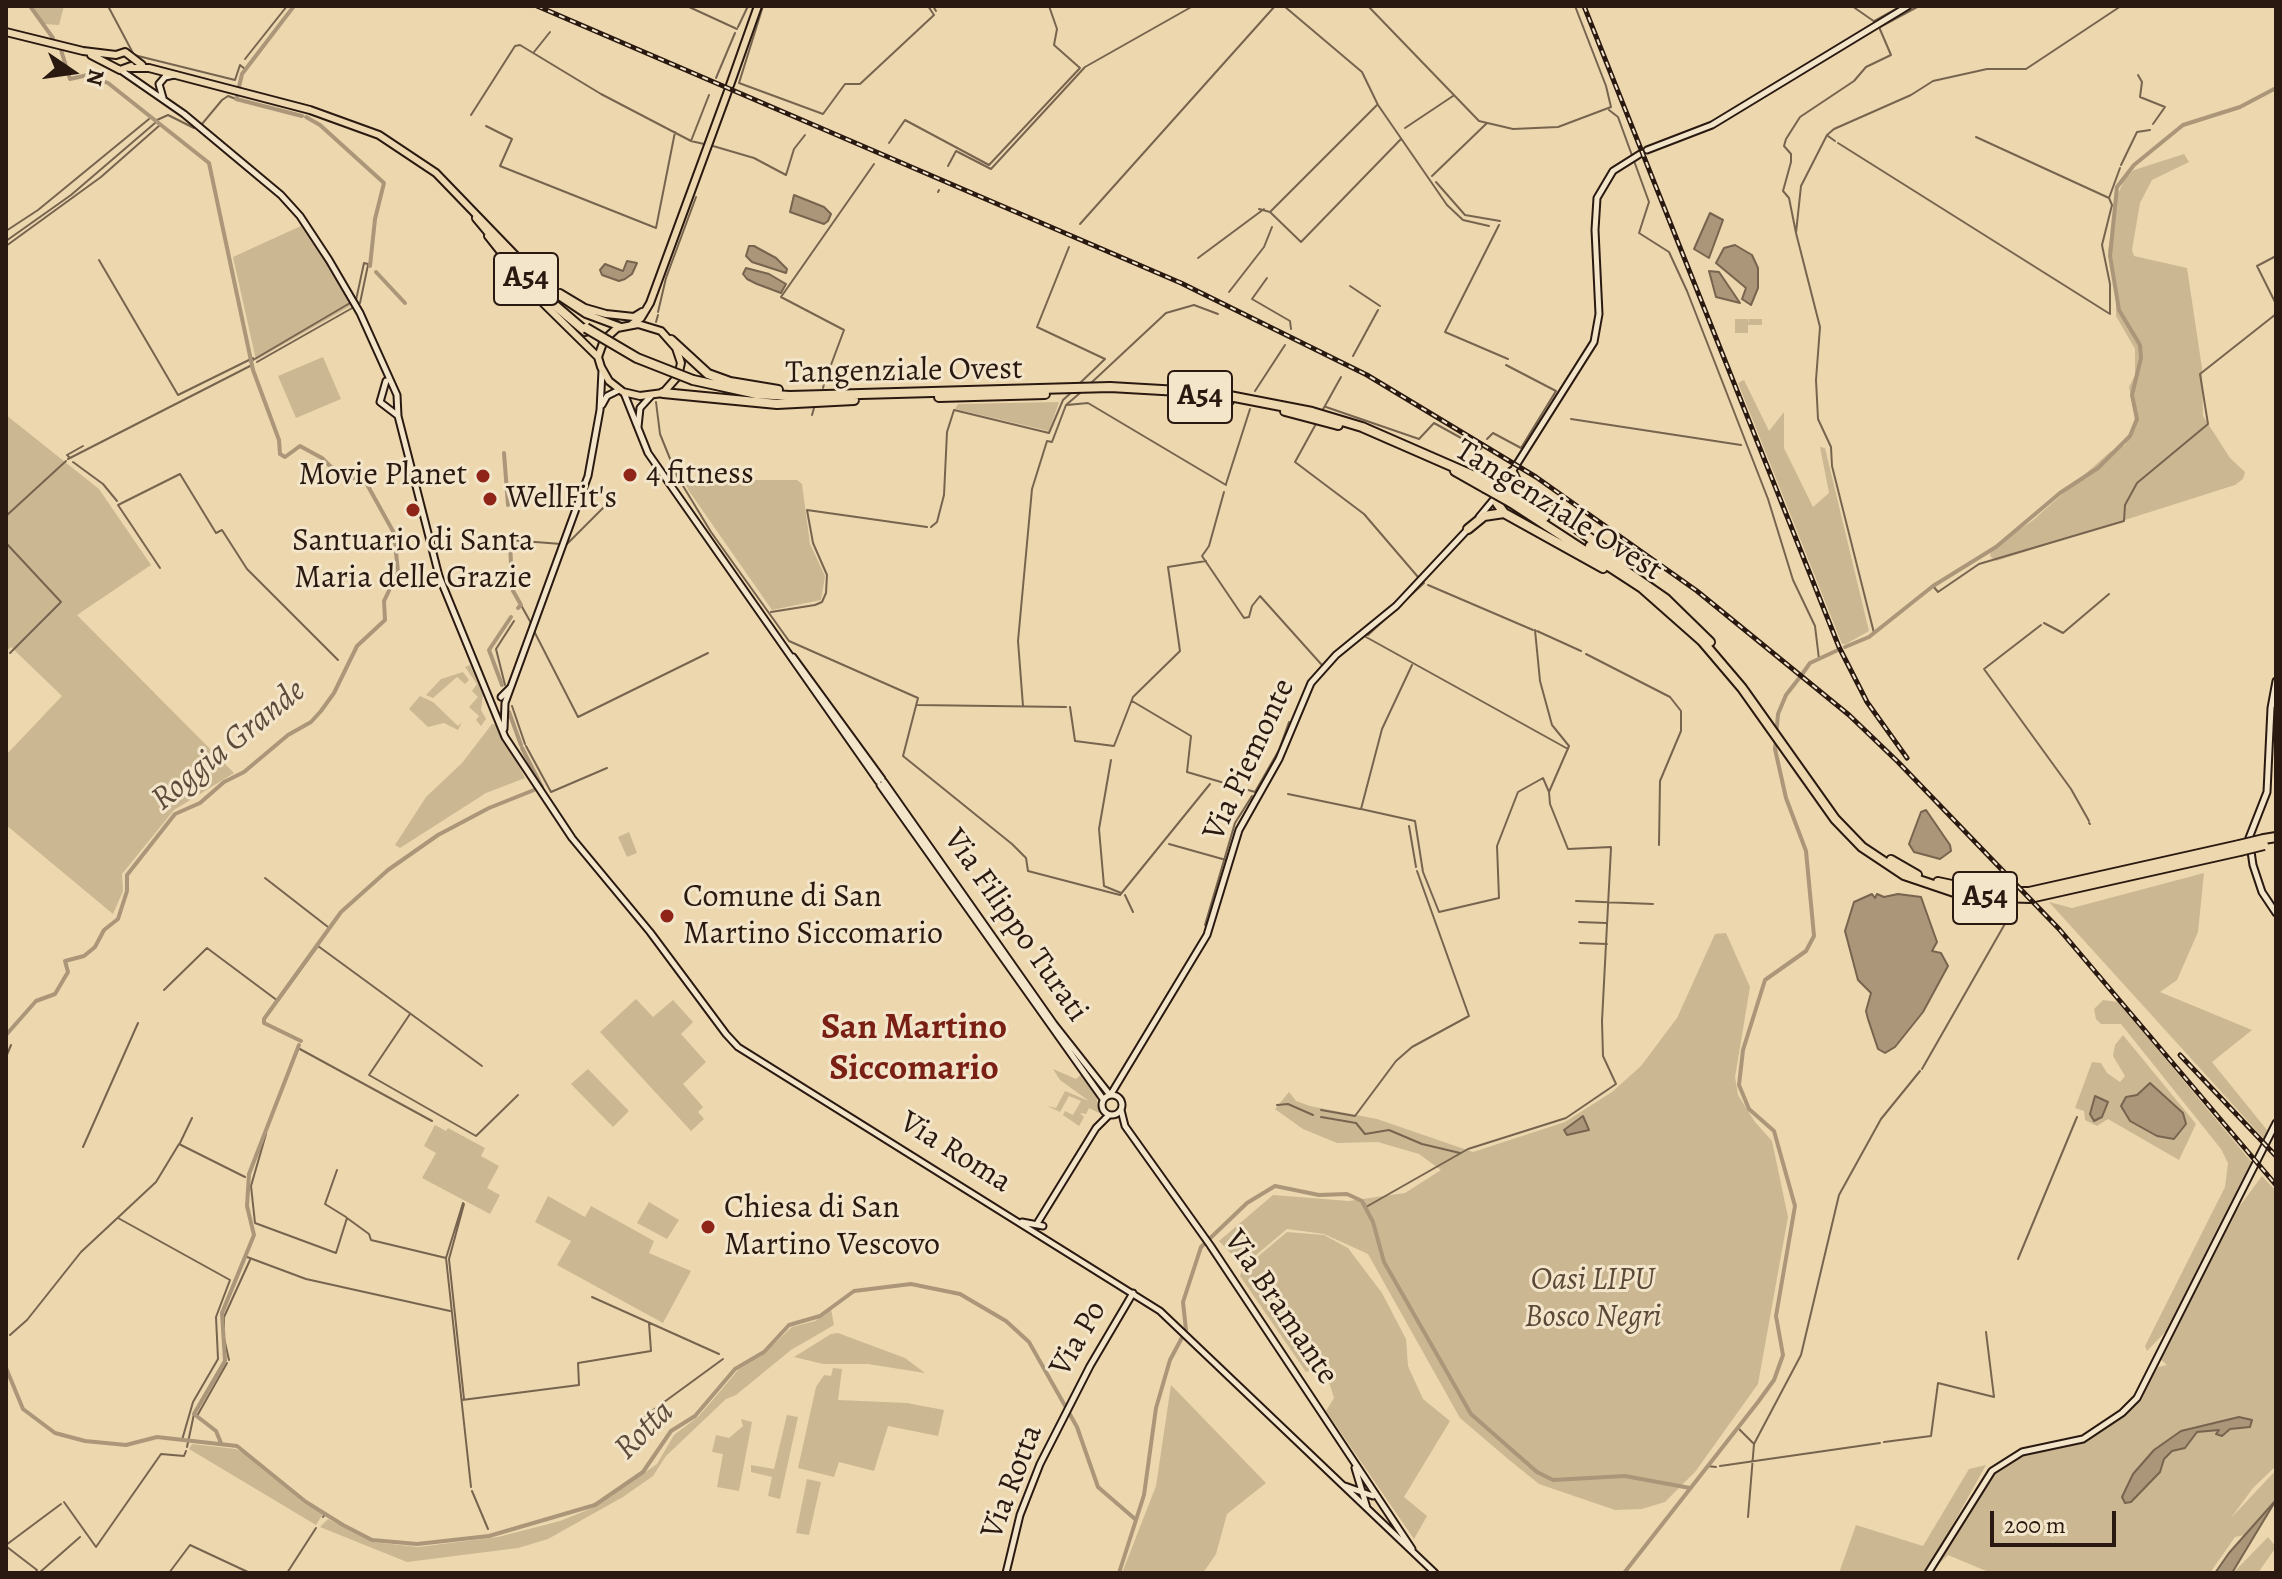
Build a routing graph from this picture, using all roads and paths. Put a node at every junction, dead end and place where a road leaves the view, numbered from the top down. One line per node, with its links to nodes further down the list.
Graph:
1 (758, 6): 16 (main road)
2 (1908, 6): 13 (street)
3 (6, 32): 4 (main road)
4 (83, 51): 5 (main road); 7 (main road)
5 (116, 55): 6 (main road); 7 (main road)
6 (132, 58): 8 (main road); 9 (main road)
7 (117, 68): 8 (main road); 11 (street)
8 (129, 68): 9 (main road); 11 (street)
9 (149, 68): 10 (main road)
10 (176, 75): 12 (street); 15 (main road)
11 (135, 79): 12 (street)
12 (164, 99): 25 (street)
13 (1647, 150)
14 (1634, 156): 35 (street, Via Piemonte)
15 (478, 216): 17 (main road); 23 (main road); 31 (highway, A54, bridge)
16 (662, 273): 17 (main road); 18 (main road)
17 (534, 275): 20 (main road)
18 (650, 303): 19 (main road); 21 (main road)
19 (632, 324): 20 (main road); 21 (main road)
20 (621, 327): 23 (main road)
21 (657, 329): 22 (main road)
22 (671, 340): 29 (main road); 31 (highway)
23 (598, 357): 24 (main road)
24 (602, 371): 28 (main road); 33 (street)
25 (384, 372): 26 (street); 27 (street)
26 (385, 391): 27 (street); 32 (street)
27 (393, 391): 32 (street)
28 (621, 391): 30 (main road); 33 (street); 34 (street, Via Filippo Turati)
29 (663, 393): 30 (main road); 31 (highway)
30 (651, 396): 34 (street)
31 (856, 398): 40 (highway, Tangenziale Ovest / A54, bridge)
32 (394, 406): 42 (street)
33 (600, 410): 43 (street)
34 (640, 436): 46 (street, Via Filippo Turati)
35 (1512, 472): 36 (highway); 37 (street, Via Piemonte)
36 (1519, 487): 37 (highway); 40 (highway)
37 (1500, 490): 38 (highway); 39 (street, Via Piemonte)
38 (1504, 513): 39 (highway); 40 (highway)
39 (1468, 529): 49 (street, Via Piemonte)
40 (1665, 602): 47 (highway, Tangenziale Ovest / A54, bridge)
41 (2276, 681): 48 (street)
42 (485, 688): 43 (street); 44 (street)
43 (502, 701): 44 (street); 44 (street); 45 (street)
44 (493, 707): 45 (street)
45 (508, 742): 59 (street, Via Roma)
46 (881, 782): 50 (street, Via Filippo Turati); 51 (street, Via Filippo Turati)
47 (2276, 840)
48 (2276, 913)
49 (1122, 1079): 50 (street, Via Piemonte); 52 (street, Via Piemonte)
50 (1110, 1094): 51 (street); 52 (street)
51 (1103, 1099): 53 (street)
52 (1121, 1100): 54 (street)
53 (1102, 1108): 55 (street); 58 (street)
54 (1121, 1110): 55 (street); 57 (street)
55 (1111, 1115): 57 (street); 58 (street)
56 (2276, 1123): 70 (street)
57 (1125, 1126): 62 (street, Via Bramante)
58 (1096, 1128): 59 (street)
59 (1039, 1227): 60 (street)
60 (1133, 1293): 61 (street, Via Po); 63 (street, Via Bramante)
61 (1068, 1409): 68 (street, Via Rotta)
62 (1353, 1462): 64 (street, Via Bramante); 65 (street, Via Bramante)
63 (1335, 1478): 64 (street, Via Bramante); 66 (street, Via Bramante)
64 (1360, 1490): 65 (street, Via Bramante); 66 (street, Via Bramante)
65 (1383, 1508): 67 (street, Via Bramante)
66 (1370, 1512): 67 (street, Via Bramante)
67 (1417, 1556): 69 (street, Via Bramante)
68 (1006, 1573)
69 (1435, 1573)
70 (1928, 1573)

